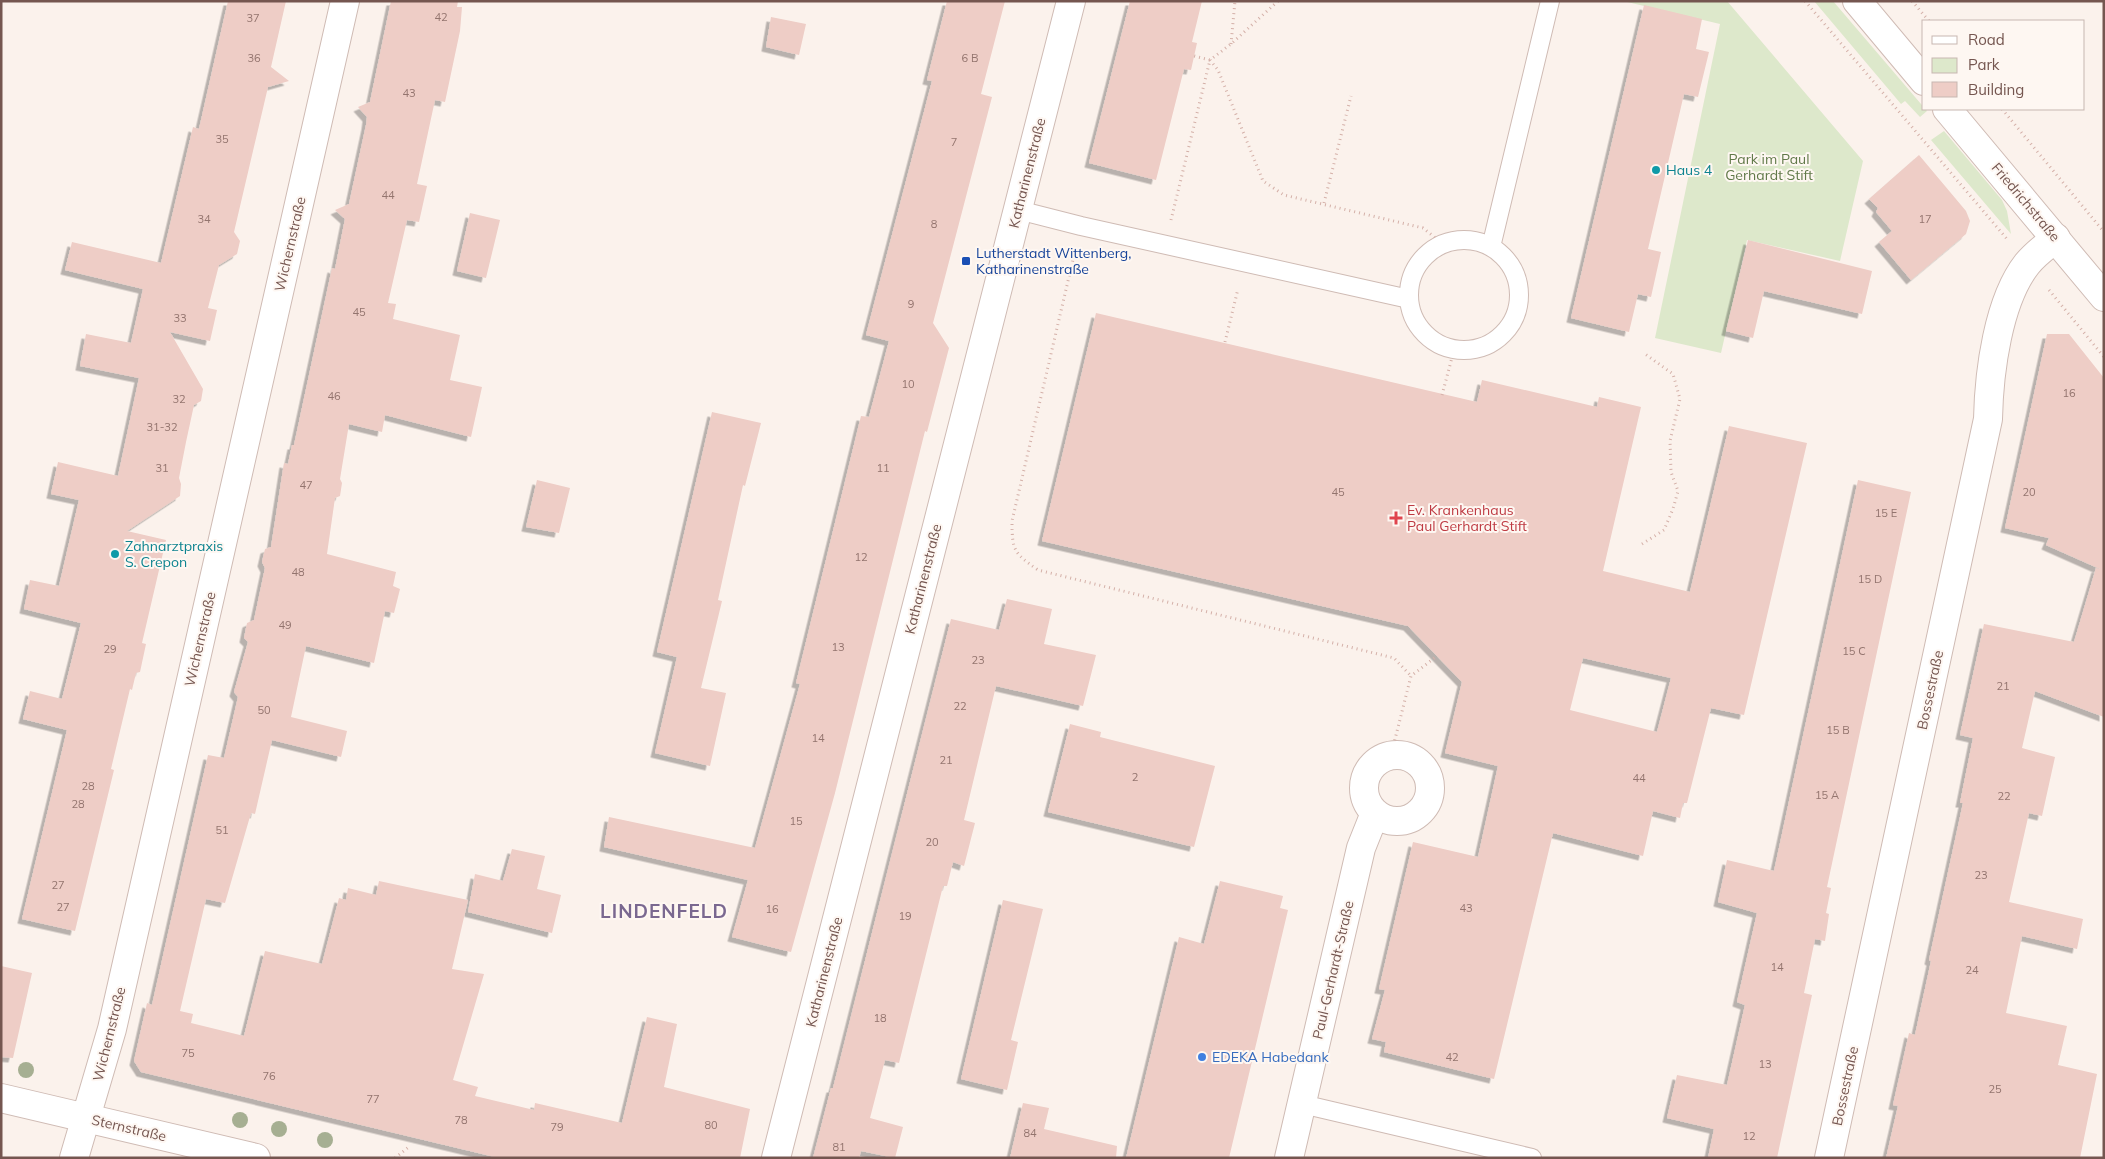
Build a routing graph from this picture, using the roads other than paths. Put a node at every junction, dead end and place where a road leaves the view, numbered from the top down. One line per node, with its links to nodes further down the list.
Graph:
1 (345, 1): 15 (street, Wichernstraße)
2 (1071, 1): 7 (street, Katharinenstraße)
3 (1550, 1): 9 (lane)
4 (1857, 1): 5 (street)
5 (1922, 79)
6 (1948, 110): 8 (street, Friedrichstraße)
7 (1018, 210): 11 (lane); 18 (street, Katharinenstraße)
8 (2056, 238): 10 (street, Friedrichstraße); 21 (street, Bossestraße)
9 (1491, 247): 11 (lane); 11 (lane)
10 (2104, 297)
11 (1409, 298)
12 (1375, 813): 12 (street); 14 (street, Paul-Gerhardt-Straße)
13 (1, 1098): 15 (street, Sternstraße)
14 (1302, 1104): 19 (street, Paul-Gerhardt-Straße); 20 (lane)
15 (86, 1118): 16 (street, Wichernstraße); 17 (street, Sternstraße)
16 (74, 1158)
17 (256, 1158)
18 (776, 1158)
19 (1289, 1158)
20 (1532, 1158)
21 (1829, 1158)

